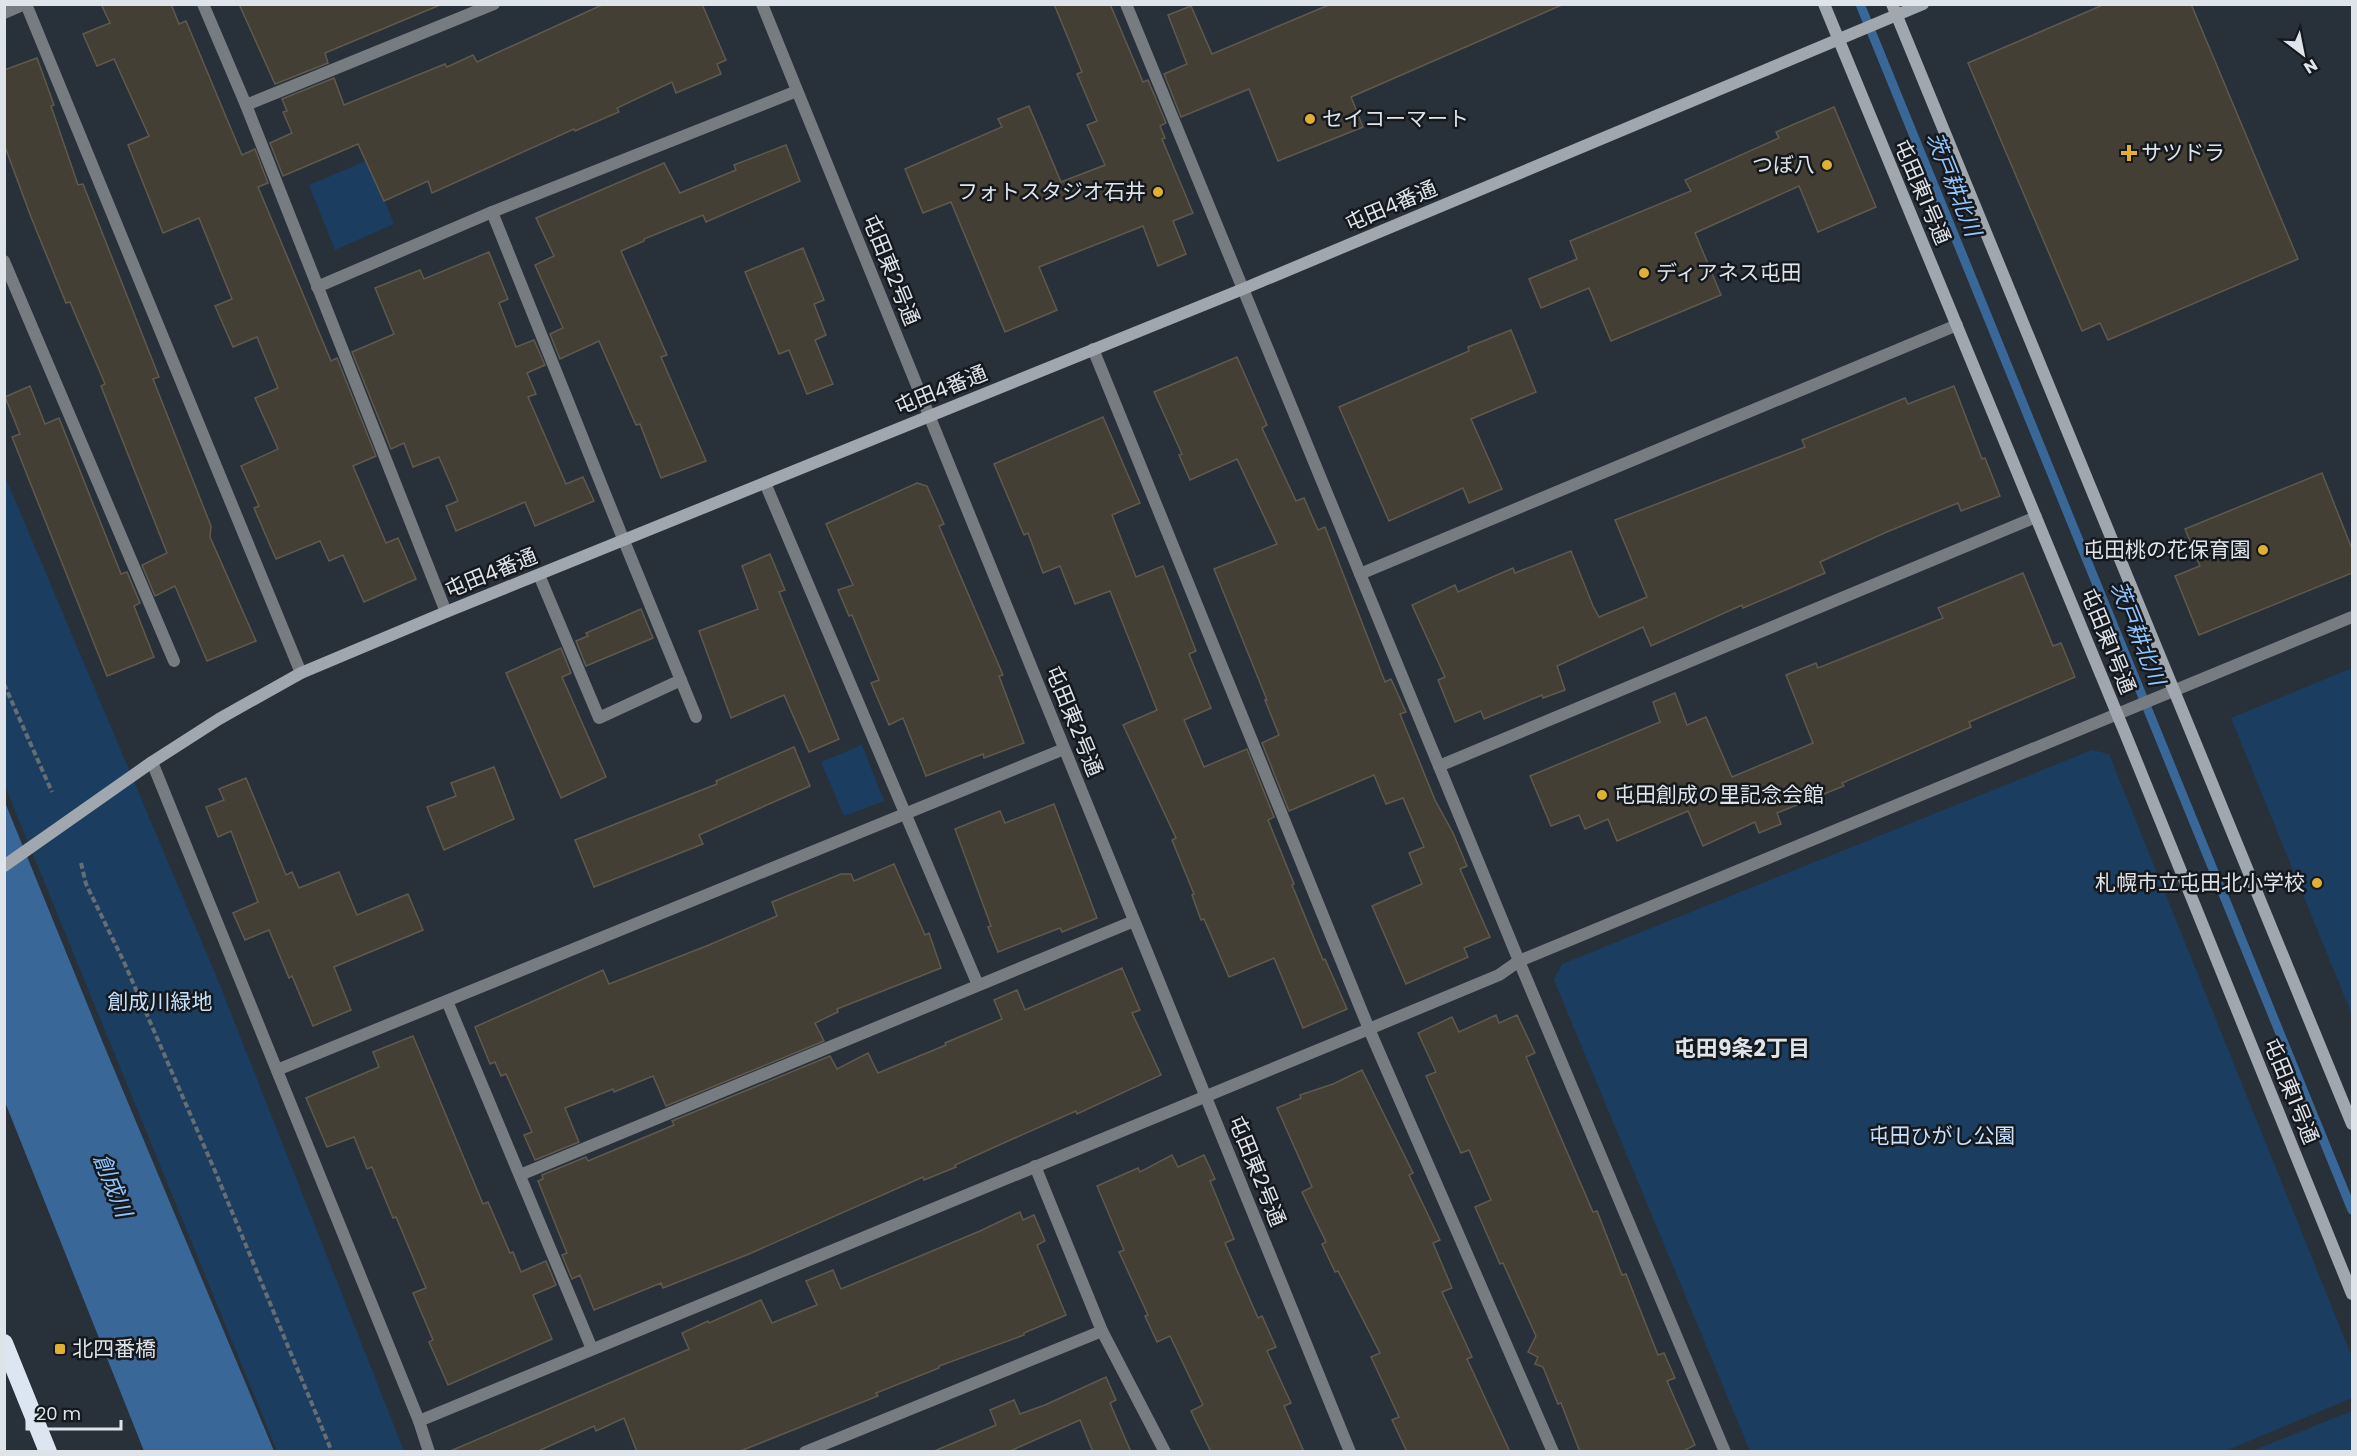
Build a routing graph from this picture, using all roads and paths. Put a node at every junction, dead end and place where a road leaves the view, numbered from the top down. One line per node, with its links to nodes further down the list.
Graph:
1 (25, 4): 9 (street); 28 (street)
2 (203, 4): 12 (street)
3 (494, 4): 12 (street)
4 (762, 4): 11 (street, 屯田東2号通)
5 (1824, 4): 10 (street, 屯田東1号通)
6 (1923, 4): 8 (street, 屯田4番通)
7 (1127, 5): 16 (street)
8 (1894, 10): 10 (street, 屯田4番通); 31 (street, 屯田東1号通)
9 (4, 13)
10 (1838, 39): 16 (street, 屯田4番通); 17 (street, 屯田東1号通)
11 (797, 91): 13 (street); 19 (street, 屯田東2号通)
12 (246, 105): 15 (street)
13 (492, 212): 15 (street); 22 (street)
14 (4, 261): 27 (street)
15 (317, 287): 25 (street)
16 (1243, 289): 18 (street, 屯田4番通); 23 (street)
17 (1957, 325): 21 (street, 屯田東1号通); 23 (street)
18 (1093, 349): 19 (street, 屯田4番通); 45 (street)
19 (929, 416): 20 (street, 屯田4番通); 34 (street, 屯田東2号通)
20 (765, 483): 22 (street, 屯田4番通); 38 (street)
21 (2036, 517): 32 (street, 屯田東1号通); 36 (street)
22 (624, 541): 24 (street, 屯田4番通); 29 (street)
23 (1360, 574): 36 (street)
24 (539, 575): 25 (street, 屯田4番通); 29 (street)
25 (446, 612): 28 (street, 屯田4番通)
26 (2352, 617): 31 (street)
27 (174, 661)
28 (301, 673): 35 (street, 屯田4番通)
29 (681, 680): 33 (street)
30 (4, 684): 37 (path)
31 (2174, 690): 32 (street); 48 (street, 屯田東1号通)
32 (2123, 712): 42 (street); 51 (street, 屯田東1号通)
33 (696, 717)
34 (1064, 748): 38 (street); 41 (street, 屯田東2号通)
35 (152, 762): 40 (street, 屯田4番通); 46 (street)
36 (1439, 766): 42 (street)
37 (52, 792)
38 (905, 814): 43 (street); 44 (street)
39 (81, 863): 57 (path)
40 (4, 866)
41 (1134, 921): 43 (street); 47 (street, 屯田東2号通)
42 (1519, 962): 45 (street); 63 (street)
43 (978, 985): 50 (street)
44 (447, 1001): 46 (street); 50 (street)
45 (1369, 1029): 47 (street); 62 (street)
46 (277, 1070): 55 (street)
47 (1206, 1096): 49 (street); 61 (street, 屯田東2号通)
48 (2352, 1124)
49 (1035, 1166): 52 (street); 54 (street)
50 (520, 1175): 54 (street)
51 (2352, 1294)
52 (1102, 1331): 59 (street); 60 (street)
53 (4, 1343): 56 (highway)
54 (592, 1350): 55 (street)
55 (419, 1421): 58 (street)
56 (48, 1452)
57 (332, 1452)
58 (429, 1452)
59 (805, 1452)
60 (1165, 1452)
61 (1350, 1452)
62 (1554, 1452)
63 (1725, 1452)

